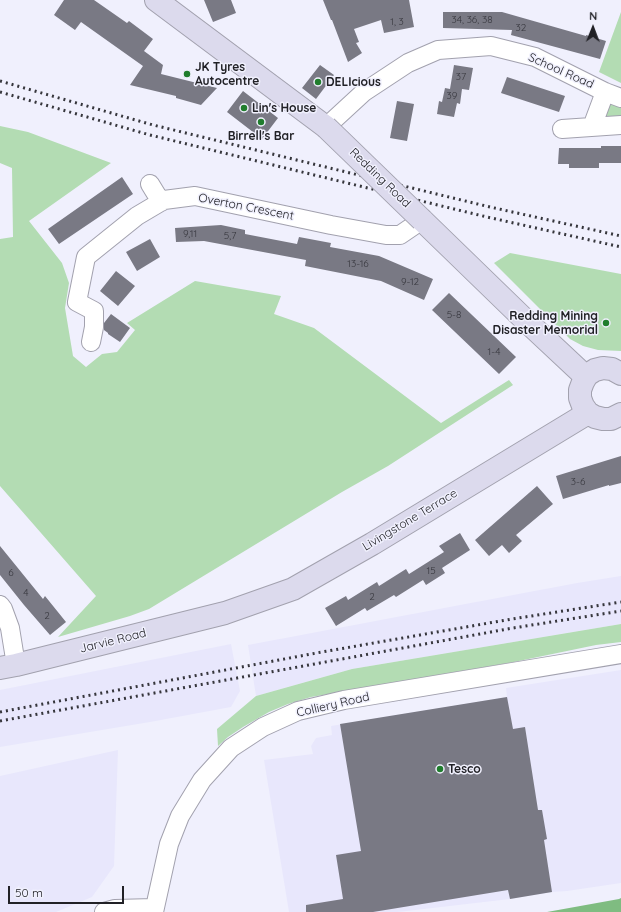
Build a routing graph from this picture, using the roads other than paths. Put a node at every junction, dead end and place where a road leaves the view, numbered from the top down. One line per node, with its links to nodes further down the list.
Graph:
1 (156, 0): 4 (main road, Redding Road)
2 (613, 95): 4 (street, School Road); 5 (street, School Road)
3 (621, 125): 5 (street)
4 (326, 127): 9 (main road, Redding Road, bridge)
5 (592, 127): 6 (street)
6 (562, 129)
7 (150, 184): 8 (street)
8 (161, 202): 9 (street, Overton Crescent); 10 (street, Overton Crescent)
9 (422, 220): 12 (main road, Redding Road)
10 (91, 342)
11 (621, 374): 12 (main road)
12 (586, 377): 13 (main road)
13 (588, 413): 14 (main road); 16 (main road, Livingstone Terrace)
14 (621, 414)
15 (0, 605): 18 (street)
16 (225, 613): 18 (main road, Jarvie Road)
17 (621, 654): 19 (street, Colliery Road)
18 (8, 667)
19 (154, 910): 20 (street)
20 (104, 912)

